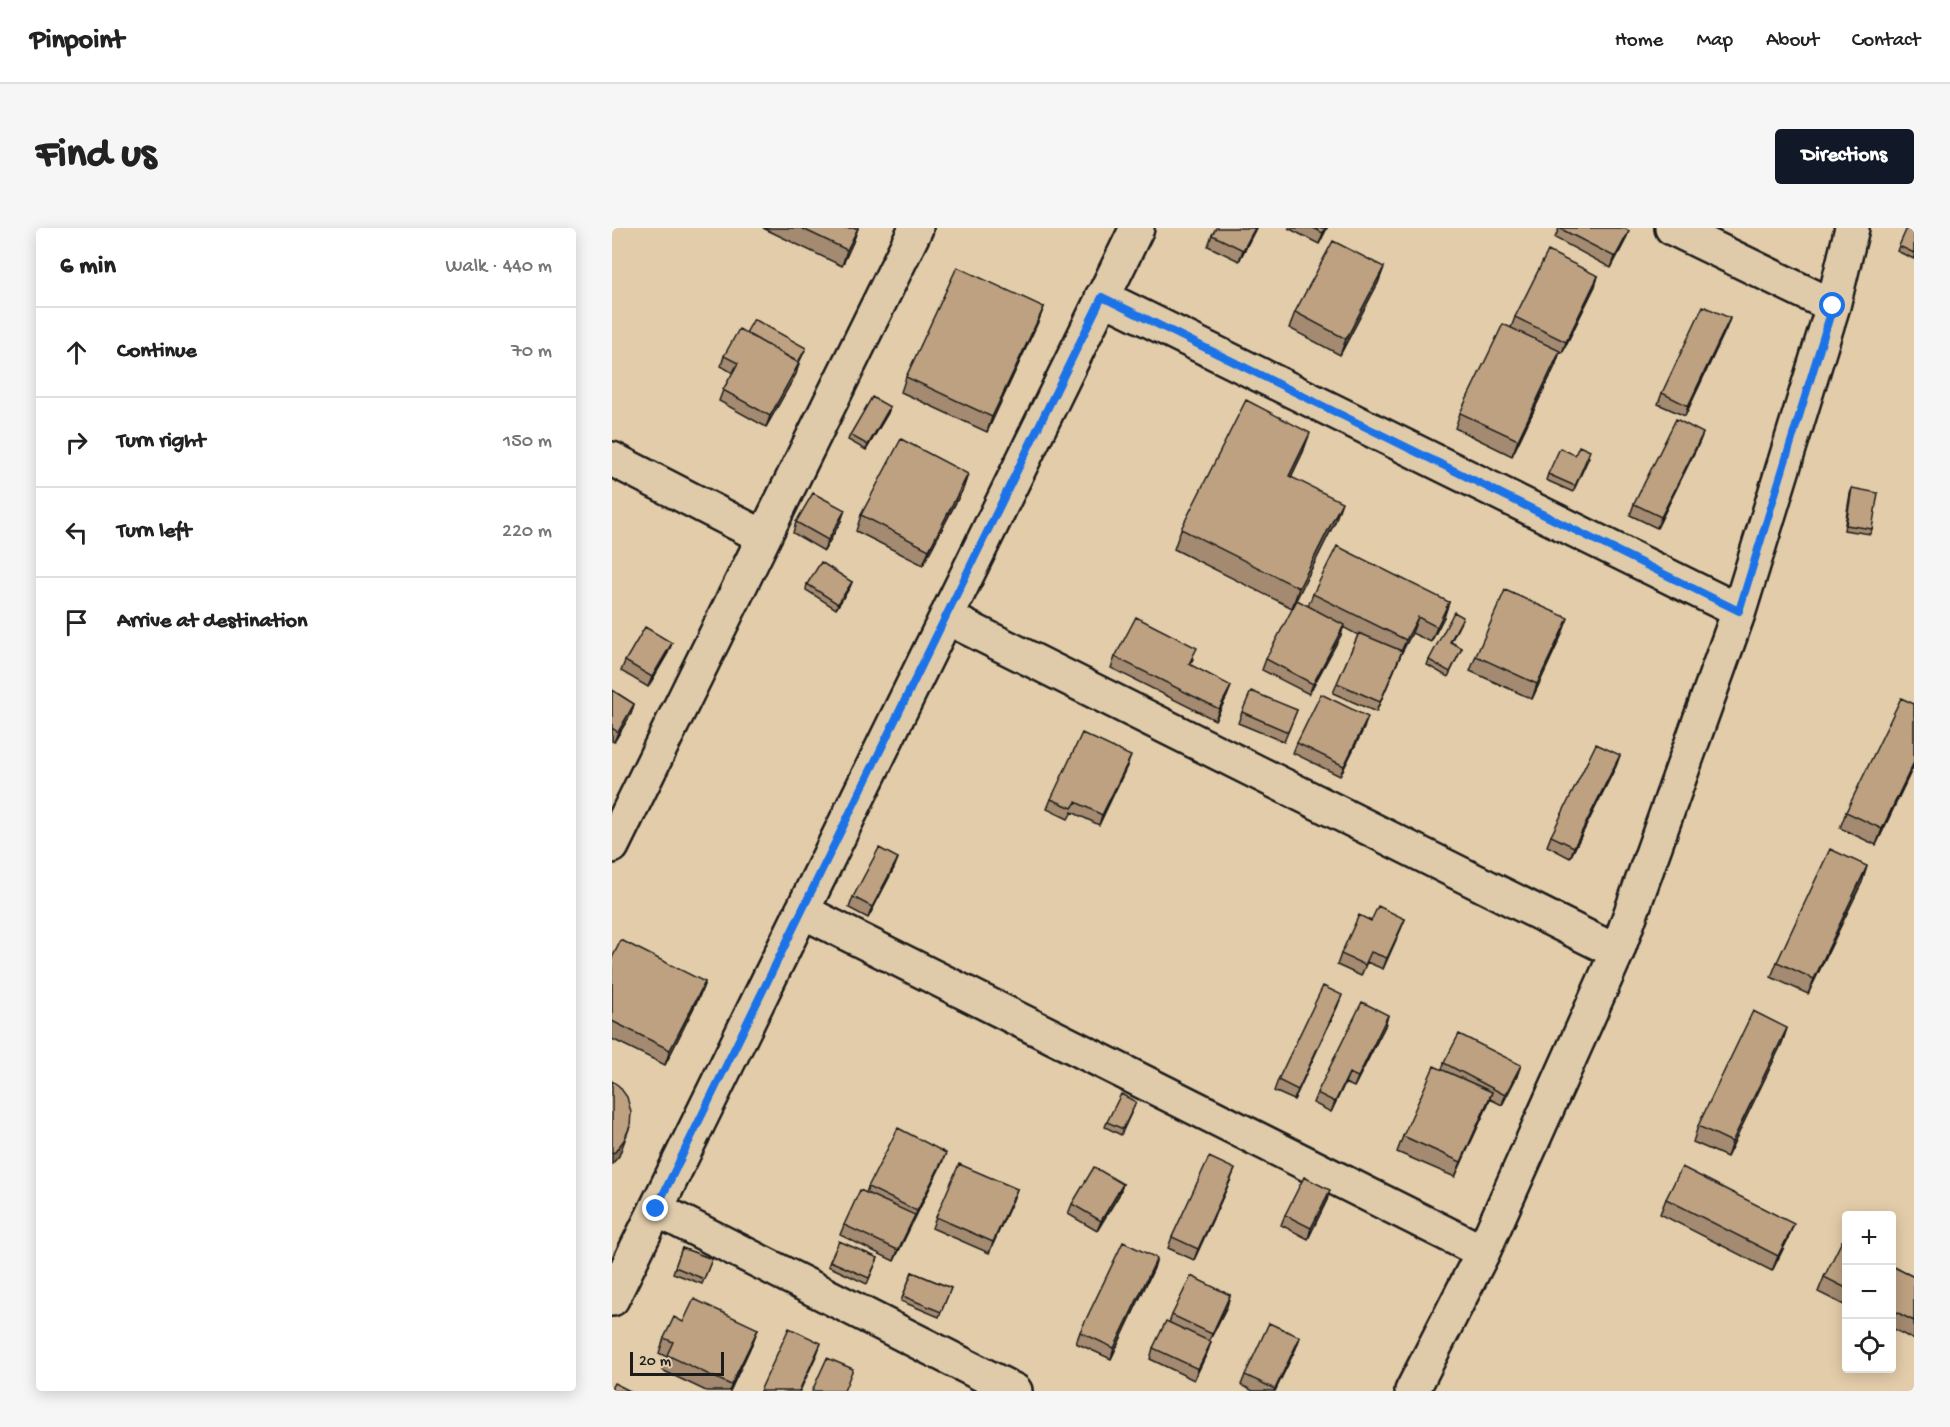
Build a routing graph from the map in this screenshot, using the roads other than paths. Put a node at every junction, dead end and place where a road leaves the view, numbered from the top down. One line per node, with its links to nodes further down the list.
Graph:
1 (1137, 228): 5 (street)
2 (1672, 228): 6 (street)
3 (1852, 228): 6 (street)
4 (911, 229): 8 (street)
5 (1102, 297): 9 (street); 10 (street)
6 (1833, 306): 9 (street)
7 (612, 459): 8 (street)
8 (764, 537): 11 (street)
9 (1739, 611): 13 (street)
10 (946, 617): 12 (street); 13 (street)
11 (616, 829)
12 (802, 911): 14 (street); 15 (street)
13 (1617, 952): 15 (street)
14 (656, 1209): 16 (street); 17 (street)
15 (1483, 1252): 18 (street)
16 (612, 1299)
17 (1015, 1391)
18 (1412, 1391)

